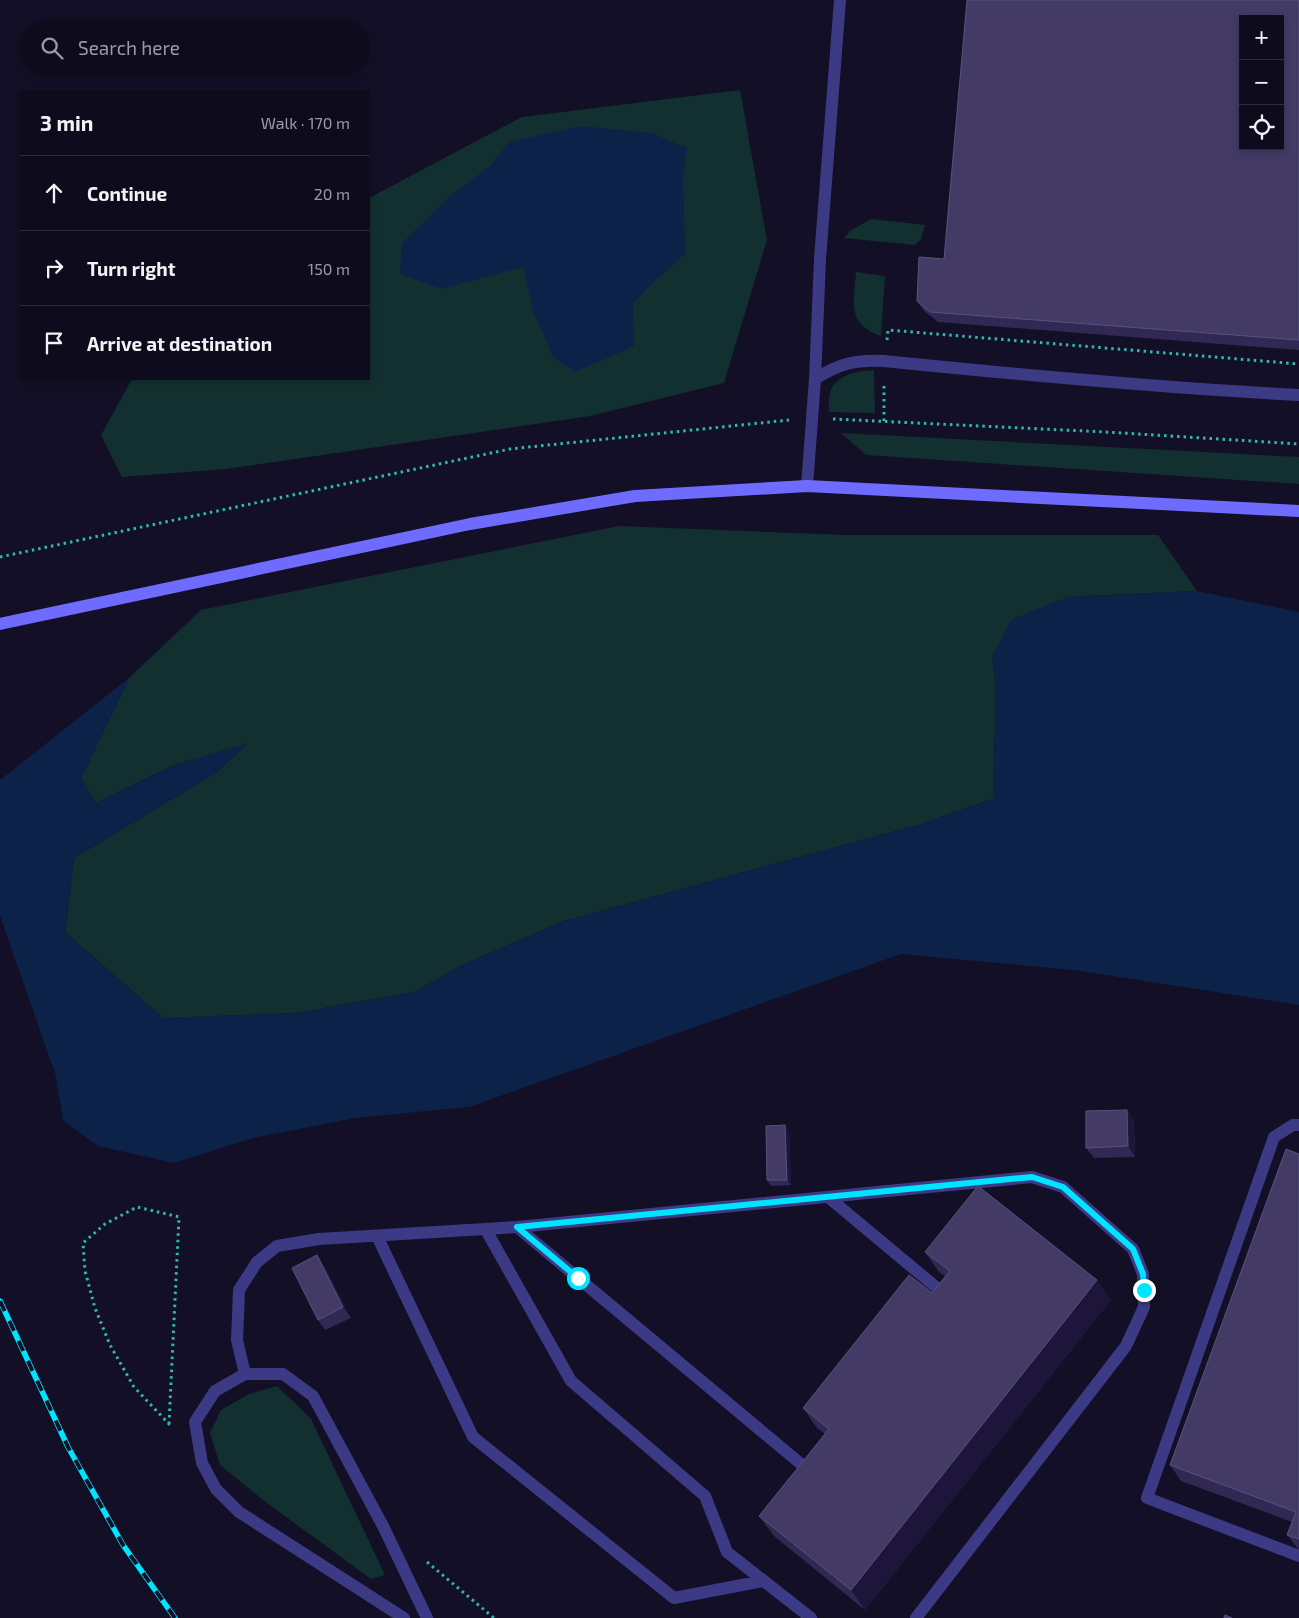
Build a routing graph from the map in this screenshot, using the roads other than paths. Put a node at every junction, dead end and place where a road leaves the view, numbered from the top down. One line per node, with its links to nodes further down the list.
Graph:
1 (840, 0): 2 (lane)
2 (815, 379): 3 (lane); 4 (lane)
3 (1299, 394)
4 (807, 486): 5 (main road); 6 (main road)
5 (1299, 510)
6 (0, 624)
7 (1299, 1125): 15 (lane)
8 (828, 1197): 9 (lane); 12 (lane); 20 (lane)
9 (517, 1227): 10 (lane); 14 (lane)
10 (486, 1230): 11 (lane); 16 (lane)
11 (377, 1236): 13 (lane); 16 (lane)
12 (955, 1302)
13 (245, 1374): 17 (lane); 18 (lane)
14 (819, 1479)
15 (1299, 1556)
16 (763, 1581): 19 (lane)
17 (404, 1618)
18 (427, 1618)
19 (811, 1618)
20 (916, 1618)

